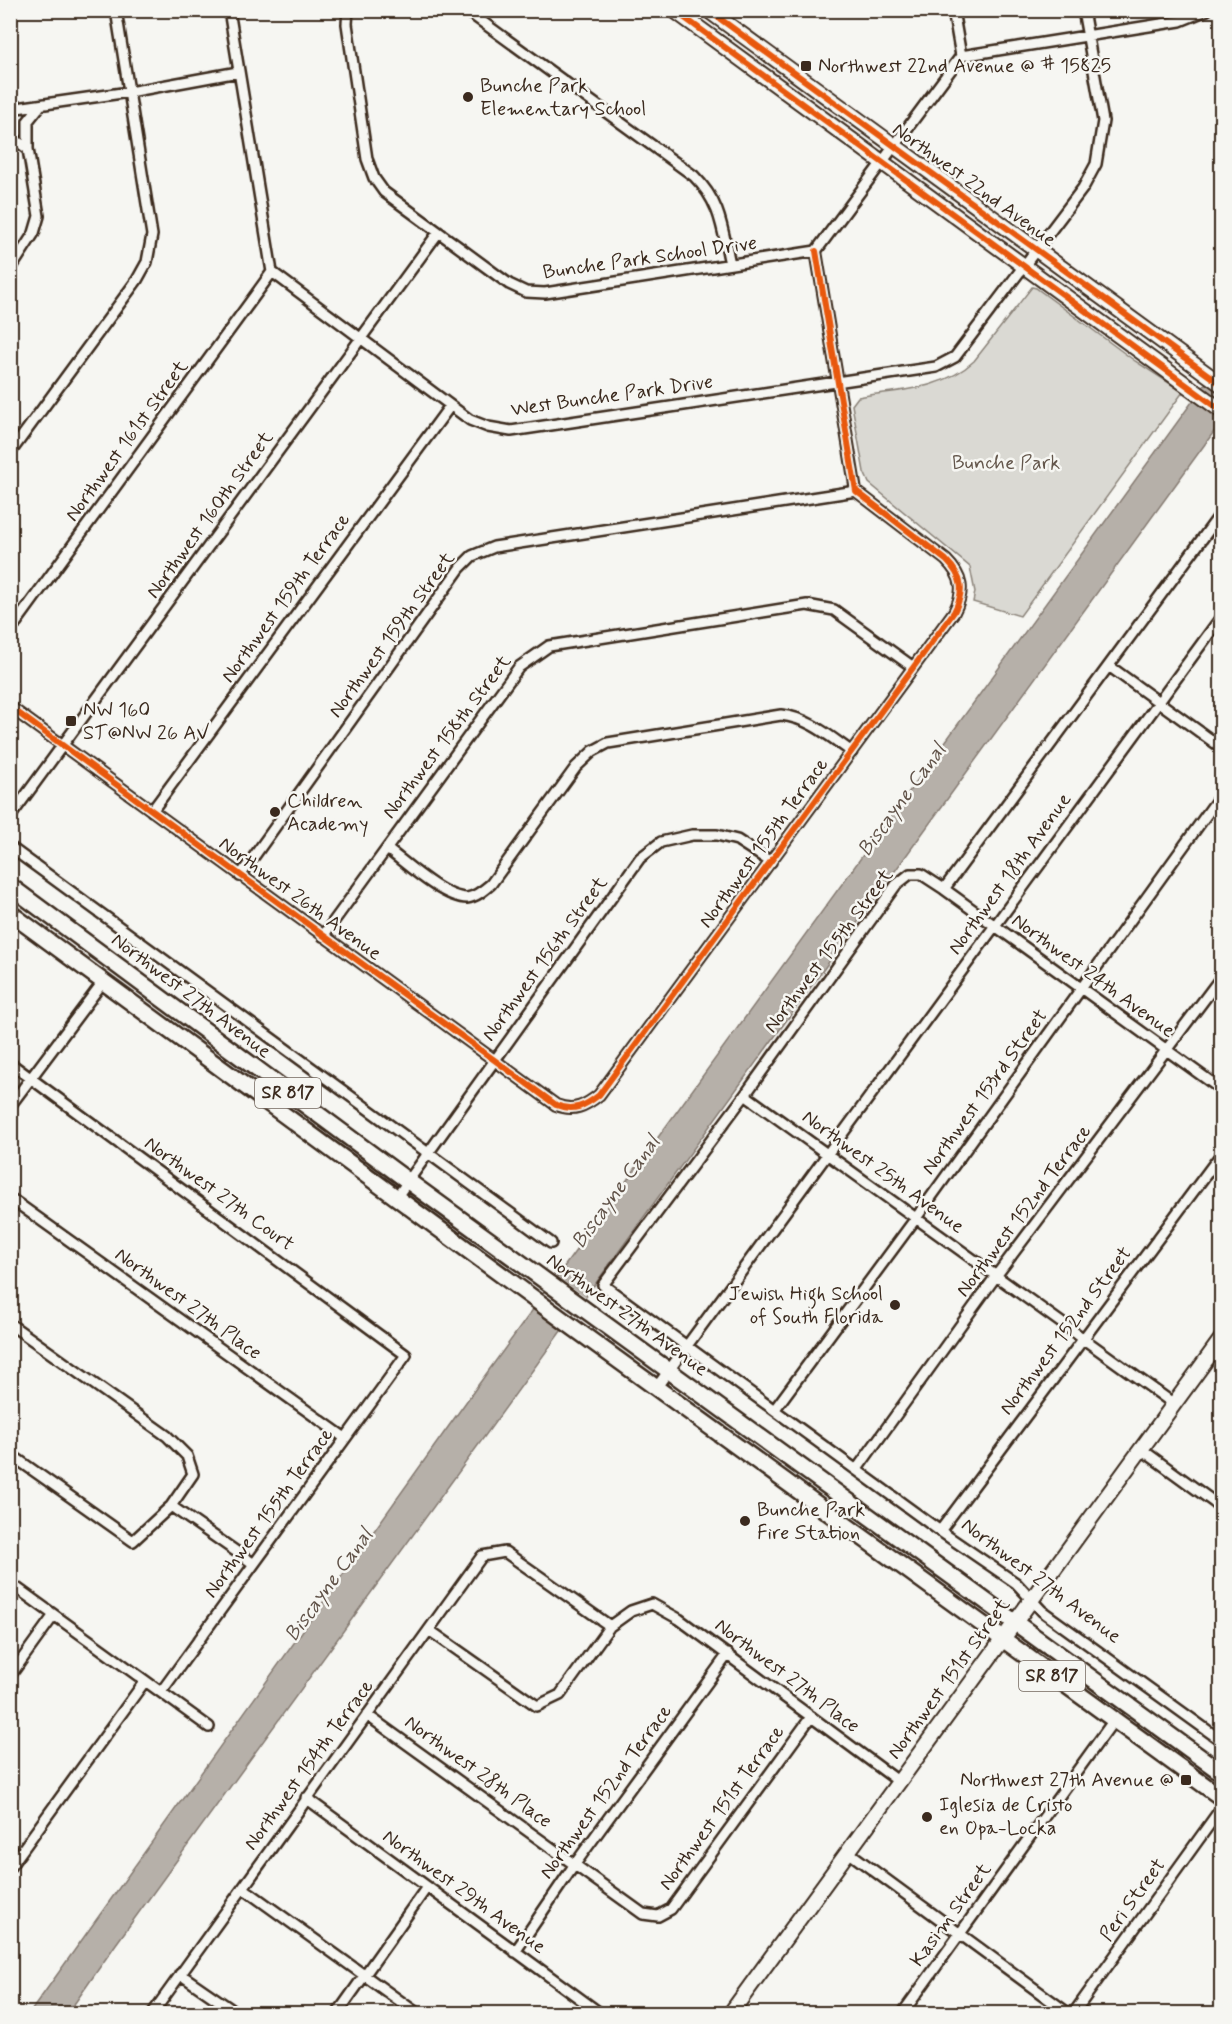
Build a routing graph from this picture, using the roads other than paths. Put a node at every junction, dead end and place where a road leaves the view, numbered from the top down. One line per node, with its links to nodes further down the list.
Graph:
1 (116, 10): 13 (street)
2 (229, 10): 12 (street)
3 (348, 10): 21 (street, Bunche Park School Drive)
4 (466, 10): 24 (street)
5 (674, 10): 20 (main road, Northwest 22nd Avenue)
6 (708, 10): 18 (main road, Northwest 22nd Avenue)
7 (953, 10): 11 (street)
8 (1083, 10): 10 (street, West Bunche Park Drive)
9 (1205, 12): 10 (street)
10 (1087, 36): 11 (street); 22 (street, West Bunche Park Drive)
11 (961, 56): 18 (street)
12 (238, 72): 13 (street); 27 (street)
13 (129, 92): 14 (street); 33 (street)
14 (40, 106): 15 (street); 16 (street)
15 (13, 109): 16 (street)
16 (28, 126): 17 (street); 19 (street)
17 (12, 137): 19 (street)
18 (893, 145): 20 (street); 22 (main road, Northwest 22nd Avenue)
19 (28, 149): 26 (street)
20 (881, 162): 23 (street); 25 (main road, Northwest 22nd Avenue)
21 (438, 233): 24 (street, Bunche Park School Drive); 28 (street, Northwest 160th Street)
22 (1036, 250): 25 (street, West Bunche Park Drive); 30 (main road, Northwest 22nd Avenue)
23 (816, 251): 24 (street, Bunche Park School Drive); 29 (street)
24 (730, 264)
25 (1024, 266): 29 (street, West Bunche Park Drive); 32 (main road, Northwest 22nd Avenue)
26 (10, 270)
27 (272, 272): 28 (street, West Bunche Park Drive); 37 (street, Northwest 161st Street)
28 (360, 340): 31 (street, West Bunche Park Drive); 42 (street, Northwest 160th Street)
29 (837, 380): 31 (street, West Bunche Park Drive); 34 (street)
30 (1221, 385)
31 (450, 406): 46 (street, Northwest 159th Terrace)
32 (1221, 411)
33 (10, 453)
34 (856, 491): 39 (street, Northwest 155th Terrace); 51 (street, Northwest 159th Street)
35 (1221, 512): 38 (street)
36 (1221, 616): 40 (street, Northwest 18th Avenue)
37 (10, 631)
38 (1109, 666): 40 (street); 53 (street)
39 (912, 667): 44 (street, Northwest 155th Terrace); 49 (street, Northwest 158th Street)
40 (1159, 702): 43 (street); 55 (street, Northwest 18th Avenue)
41 (10, 707): 42 (street, Northwest 26th Avenue)
42 (63, 746): 46 (street, Northwest 26th Avenue); 47 (street, Northwest 160th Street)
43 (1221, 748)
44 (852, 752): 49 (street); 50 (street, Northwest 155th Terrace)
45 (1221, 793): 59 (street, Northwest 153rd Street)
46 (152, 811): 51 (street, Northwest 26th Avenue)
47 (10, 817)
48 (10, 847): 70 (street, Northwest 27th Avenue)
49 (387, 849): 56 (street, Northwest 158th Street)
50 (771, 862): 62 (street, Northwest 156th Street); 68 (street, Northwest 155th Terrace)
51 (240, 876): 56 (street, Northwest 26th Avenue)
52 (10, 886): 60 (main road, Northwest 27th Avenue / SR 817)
53 (944, 889): 55 (street, Northwest 24th Avenue); 66 (street, Northwest 155th Street)
54 (10, 913): 58 (main road, Northwest 27th Avenue / SR 817)
55 (994, 927): 59 (street, Northwest 24th Avenue); 71 (street, Northwest 18th Avenue)
56 (323, 936): 62 (street, Northwest 26th Avenue)
57 (1221, 976): 61 (street, Northwest 152nd Terrace)
58 (103, 982): 60 (main road); 64 (street); 74 (main road, Northwest 27th Avenue / SR 817)
59 (1081, 988): 61 (street, Northwest 24th Avenue); 75 (street, Northwest 153rd Street)
60 (200, 1028): 72 (main road, Northwest 27th Avenue / SR 817)
61 (1165, 1050): 65 (street, Northwest 24th Avenue); 77 (street, Northwest 152nd Terrace)
62 (494, 1060): 68 (street, Northwest 26th Avenue); 70 (street, Northwest 156th Street)
63 (10, 1063): 64 (street, Northwest 27th Court)
64 (30, 1077): 67 (street); 83 (street, Northwest 27th Court)
65 (1221, 1090)
66 (746, 1095): 71 (street, Northwest 25th Avenue); 78 (street, Northwest 155th Street)
67 (10, 1106)
68 (575, 1109)
69 (1221, 1153): 81 (street, Northwest 152nd Street)
70 (427, 1154): 72 (street, Northwest 156th Street); 76 (street, Northwest 27th Avenue)
71 (829, 1155): 75 (street, Northwest 25th Avenue); 82 (street, Northwest 18th Avenue)
72 (408, 1181): 74 (street, Northwest 156th Street); 84 (main road, Northwest 27th Avenue / SR 817)
73 (10, 1198): 88 (street, Northwest 27th Place)
74 (396, 1198): 85 (main road, Northwest 27th Avenue / SR 817)
75 (916, 1218): 77 (street, Northwest 25th Avenue); 87 (street, Northwest 153rd Street)
76 (551, 1243)
77 (996, 1276): 81 (street, Northwest 25th Avenue); 91 (street, Northwest 152nd Terrace)
78 (603, 1285): 82 (street, Northwest 27th Avenue)
79 (10, 1324): 94 (street)
80 (1221, 1338): 86 (main road, Northwest 151st Street)
81 (1084, 1339): 86 (street, Northwest 25th Avenue); 96 (street, Northwest 152nd Street)
82 (689, 1345): 84 (street, Northwest 18th Avenue); 87 (street, Northwest 27th Avenue)
83 (406, 1355): 88 (street, Northwest 155th Terrace)
84 (669, 1372): 85 (street, Northwest 18th Avenue); 92 (main road, Northwest 27th Avenue / SR 817)
85 (656, 1388): 93 (main road, Northwest 27th Avenue / SR 817)
86 (1174, 1404): 89 (main road, Northwest 151st Street)
87 (775, 1409): 91 (street, Northwest 27th Avenue)
88 (345, 1438): 97 (street, Northwest 155th Terrace)
89 (1141, 1449): 95 (street); 99 (main road, Northwest 151st Street)
90 (10, 1454): 94 (street)
91 (857, 1469): 96 (street, Northwest 27th Avenue)
92 (808, 1473): 93 (main road); 101 (main road, Northwest 27th Avenue / SR 817)
93 (796, 1489): 104 (main road, Northwest 27th Avenue / SR 817)
94 (171, 1506): 97 (street)
95 (1221, 1508)
96 (940, 1531): 99 (street, Northwest 27th Avenue)
97 (254, 1564): 108 (street, Northwest 155th Terrace)
98 (10, 1583): 100 (street)
99 (1031, 1600): 101 (main road, Northwest 151st Street); 113 (street, Northwest 27th Avenue)
100 (54, 1615): 106 (street); 107 (street)
101 (1014, 1622): 104 (main road, Northwest 151st Street); 114 (main road, Northwest 27th Avenue / SR 817)
102 (610, 1626): 103 (street); 103 (street, Northwest 154th Terrace); 105 (street, Northwest 27th Place)
103 (429, 1630): 109 (street, Northwest 154th Terrace)
104 (1001, 1640): 111 (main road, Northwest 27th Avenue / SR 817); 115 (main road, Northwest 151st Street)
105 (728, 1654): 110 (street, Northwest 27th Place); 120 (street, Northwest 152nd Terrace)
106 (10, 1676)
107 (145, 1681): 108 (street); 121 (street)
108 (161, 1692): 112 (street)
109 (367, 1715): 116 (street, Northwest 154th Terrace); 120 (street, Northwest 28th Place)
110 (811, 1717): 115 (street, Northwest 27th Place); 124 (street, Northwest 151st Terrace)
111 (1114, 1720): 117 (main road, Northwest 27th Avenue / SR 817); 125 (street, Kasim Street)
112 (209, 1727)
113 (1221, 1741)
114 (1221, 1773)
115 (898, 1781): 119 (main road, Northwest 151st Street)
116 (306, 1798): 122 (street, Northwest 29th Avenue); 123 (street, Northwest 154th Terrace)
117 (1221, 1798)
118 (1221, 1807): 137 (street, Peri Street)
119 (847, 1851): 125 (street); 134 (main road, Northwest 151st Street)
120 (575, 1864): 124 (street, Northwest 28th Place); 126 (street, Northwest 152nd Terrace)
121 (10, 1867)
122 (427, 1887): 126 (street, Northwest 29th Avenue); 128 (street)
123 (243, 1888): 127 (street, Northwest 154th Terrace); 128 (street)
124 (658, 1916)
125 (959, 1934): 135 (street, Kasim Street); 136 (street)
126 (515, 1952): 133 (street, Northwest 29th Avenue)
127 (180, 1974): 129 (street, Northwest 154th Terrace); 130 (street)
128 (365, 1976): 131 (street); 132 (street)
129 (152, 2013)
130 (238, 2013)
131 (337, 2013)
132 (418, 2013)
133 (601, 2013)
134 (730, 2013)
135 (902, 2013)
136 (1069, 2013)
137 (1073, 2013)

